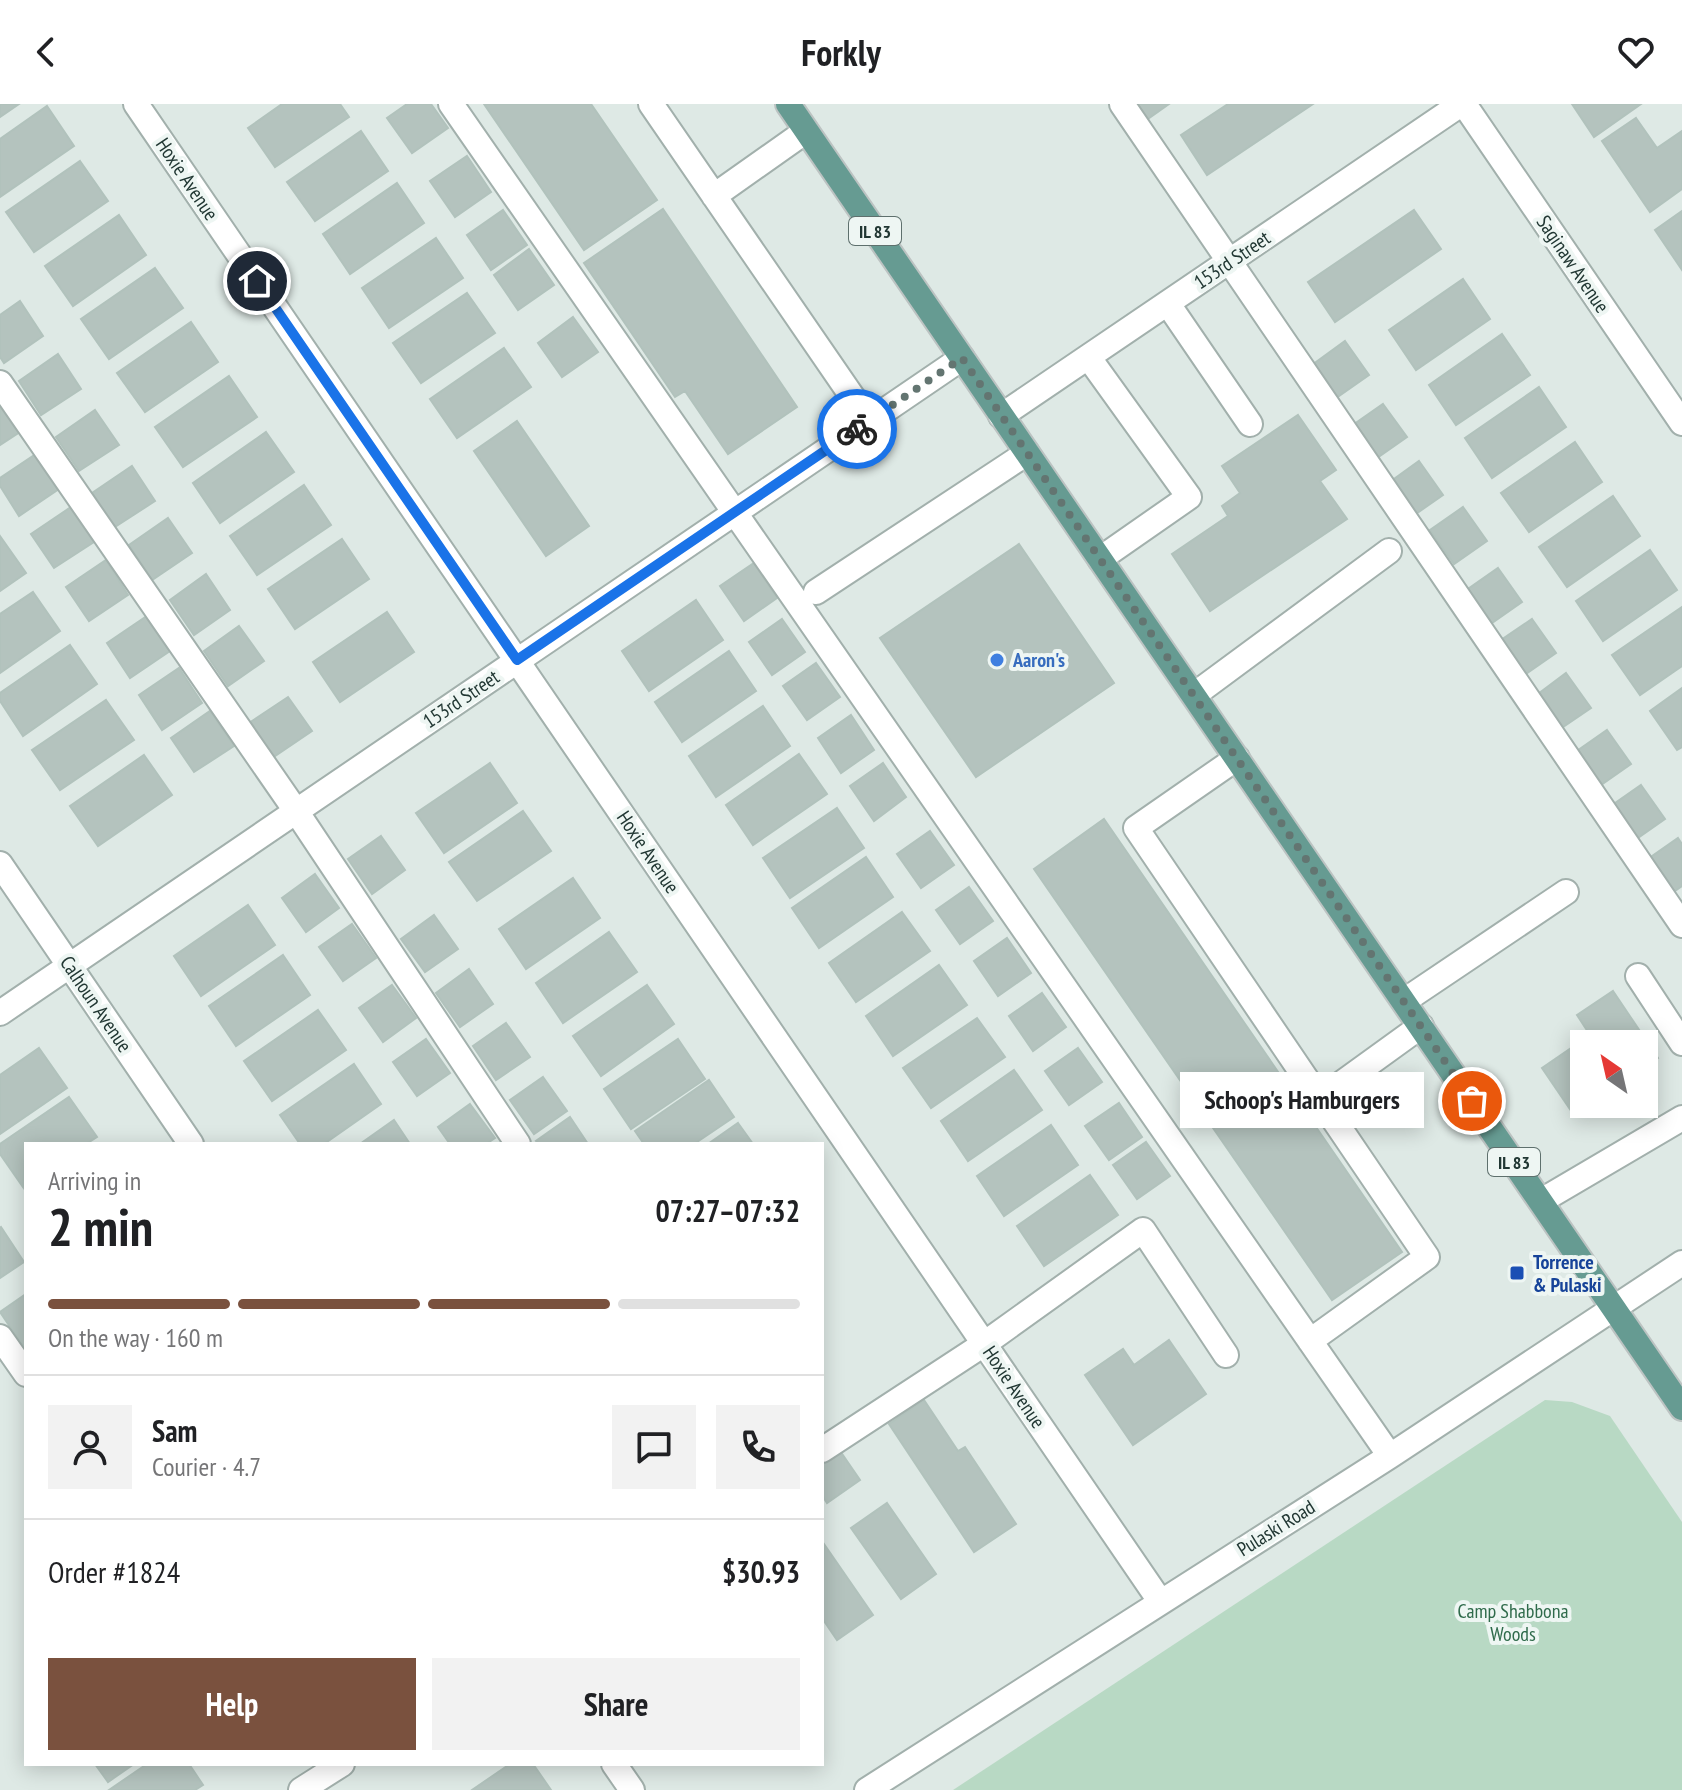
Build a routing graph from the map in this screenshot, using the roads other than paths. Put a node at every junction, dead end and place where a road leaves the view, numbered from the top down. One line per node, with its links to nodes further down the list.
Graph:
1 (136, 104): 23 (street, Hoxie Avenue)
2 (451, 104): 19 (street)
3 (651, 104): 8 (street)
4 (788, 104): 7 (main road, IL 83)
5 (1122, 104): 9 (street)
6 (1463, 104): 9 (street, 153rd Street); 16 (street, Saginaw Avenue)
7 (806, 131): 8 (street); 11 (main road, IL 83)
8 (714, 196): 15 (street)
9 (1230, 262): 10 (street, 153rd Street); 29 (street)
10 (1168, 304): 12 (street, 153rd Street); 17 (street)
11 (962, 358): 14 (main road, IL 83); 15 (street, 153rd Street)
12 (1089, 358): 14 (street, 153rd Street); 21 (street)
13 (0, 383): 26 (street)
14 (1001, 416): 18 (main road, IL 83)
15 (869, 421): 19 (street, 153rd Street)
16 (1682, 423)
17 (1250, 424)
18 (1027, 453): 21 (main road, IL 83); 22 (street)
19 (734, 513): 23 (street, 153rd Street); 44 (street)
20 (1389, 551): 24 (street)
21 (1100, 559): 24 (main road, IL 83)
22 (816, 592)
23 (517, 660): 26 (street, 153rd Street); 45 (street, Hoxie Avenue)
24 (1194, 695): 25 (main road, IL 83)
25 (1237, 758): 32 (main road, IL 83); 36 (street)
26 (296, 811): 30 (street, 153rd Street); 39 (street)
27 (0, 864): 30 (street, Calhoun Avenue)
28 (1566, 892): 32 (street)
29 (1682, 925)
30 (69, 966): 33 (street, 153rd Street); 38 (street, Calhoun Avenue)
31 (1638, 976): 35 (street)
32 (1404, 1001): 34 (main road, IL 83)
33 (0, 1013)
34 (1421, 1026): 36 (street); 40 (main road, IL 83)
35 (1682, 1043)
36 (1320, 1099): 44 (street)
37 (1682, 1118): 40 (street)
38 (190, 1142)
39 (517, 1142)
40 (1541, 1201): 42 (main road, IL 83)
41 (1682, 1263): 42 (street, Pulaski Road)
42 (1614, 1309): 48 (main road, IL 83); 50 (street, Pulaski Road)
43 (0, 1337): 47 (street)
44 (1310, 1341): 50 (street)
45 (984, 1344): 46 (street); 49 (street); 51 (street, Hoxie Avenue)
46 (1226, 1355)
47 (24, 1371)
48 (1682, 1408)
49 (824, 1449)
50 (1390, 1456): 51 (street, Pulaski Road)
51 (1160, 1601): 56 (street, Pulaski Road)
52 (337, 1766): 54 (street)
53 (615, 1766): 55 (street)
54 (302, 1779)
55 (632, 1790)
56 (867, 1790)

